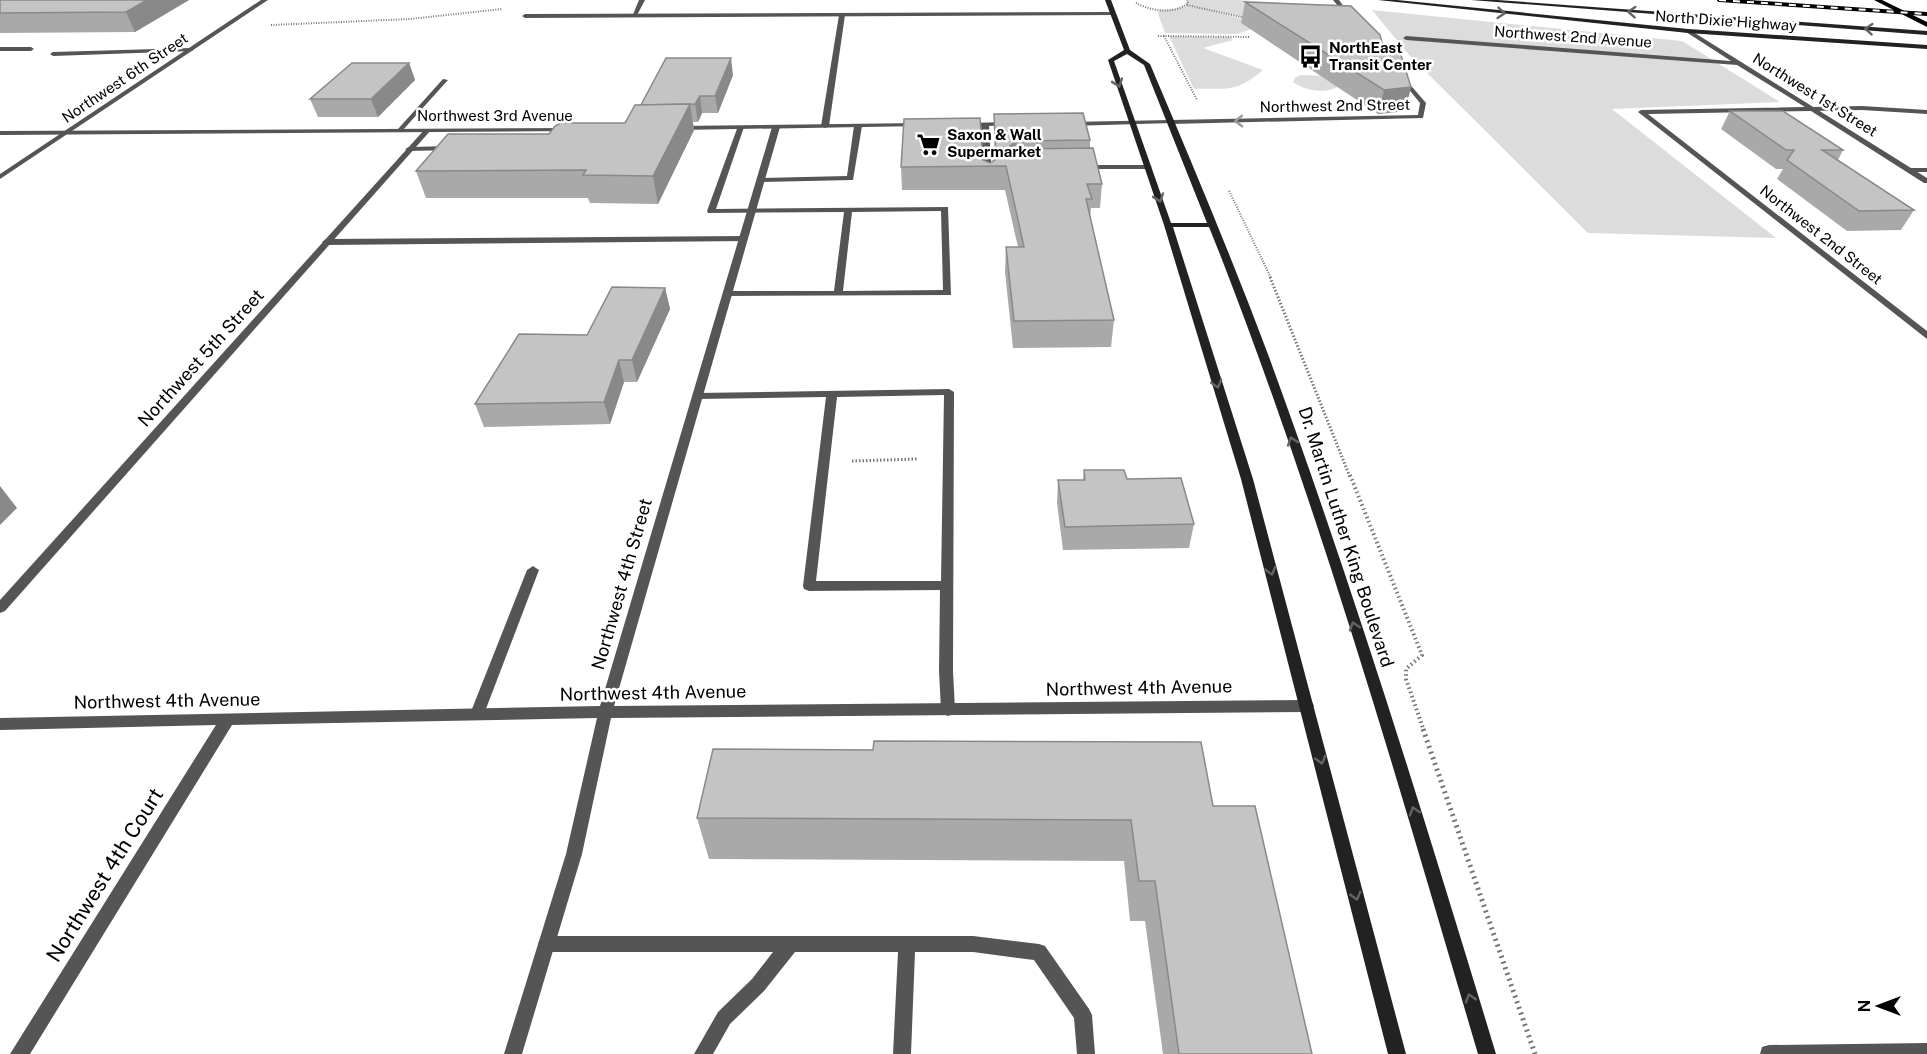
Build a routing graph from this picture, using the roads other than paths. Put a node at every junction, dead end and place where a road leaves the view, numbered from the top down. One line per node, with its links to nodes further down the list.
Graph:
1 (266, 0): 20 (street, Northwest 6th Street)
2 (642, 0): 11 (street)
3 (1108, 0): 8 (main road, Dr. Martin Luther King Boulevard)
4 (1336, 0): 12 (street)
5 (1381, 0): 14 (main road, North Dixie Highway, one-way to 14)
6 (1474, 0): 15 (main road, North Dixie Highway, one-way to 6)
7 (1877, 0): 13 (main road)
8 (1113, 14): 9 (street); 21 (main road, Dr. Martin Luther King Boulevard)
9 (842, 15): 11 (street); 35 (street)
10 (525, 16): 11 (street)
11 (634, 16)
12 (1354, 22)
13 (1927, 25)
14 (1688, 31): 17 (main road, North Dixie Highway); 23 (street, Northwest 1st Street)
15 (1927, 33)
16 (1406, 38): 23 (street, Northwest 2nd Avenue)
17 (1927, 47)
18 (0, 49): 19 (street)
19 (31, 49)
20 (191, 50): 22 (street); 43 (street, Northwest 6th Street)
21 (1128, 51): 28 (main road, one-way to 28); 29 (main road, Dr. Martin Luther King Boulevard)
22 (53, 54)
23 (1737, 63): 26 (street, Northwest 1st Street)
24 (1395, 69): 29 (street, Northwest 2nd Street, one-way to 29)
25 (445, 80): 41 (street)
26 (1812, 109): 27 (street); 49 (street, Northwest 1st Street); 63 (street, Northwest 2nd Street)
27 (1927, 112)
28 (1132, 123): 29 (street); 31 (street); 48 (main road)
29 (1171, 123): 58 (main road, Dr. Martin Luther King Boulevard)
30 (1021, 124): 34 (street)
31 (1056, 124)
32 (927, 125): 36 (street)
33 (950, 125): 34 (street)
34 (985, 125): 54 (street)
35 (825, 126): 36 (street); 38 (street)
36 (858, 126): 52 (street)
37 (740, 127): 38 (street); 40 (street); 56 (street)
38 (776, 127): 52 (street, Northwest 4th Street)
39 (577, 128): 42 (street, Northwest 3rd Avenue)
40 (670, 128)
41 (400, 130): 42 (street, Northwest 3rd Avenue); 43 (street, Northwest 3rd Avenue)
42 (427, 130): 46 (street, Northwest 5th Street)
43 (69, 132): 44 (street, Northwest 3rd Avenue); 51 (street, Northwest 6th Street)
44 (0, 133)
45 (456, 148): 46 (street)
46 (410, 149): 60 (street, Northwest 5th Street)
47 (1071, 167): 48 (street)
48 (1148, 167): 57 (main road, one-way to 57)
49 (1910, 170): 50 (street); 53 (street, Northwest 1st Street)
50 (1927, 170)
51 (0, 177)
52 (761, 180): 56 (street, Northwest 4th Street)
53 (1927, 181)
54 (989, 183)
55 (848, 210): 56 (street); 61 (street); 61 (street)
56 (752, 211): 59 (street, Northwest 4th Street)
57 (1168, 225): 58 (main road); 69 (main road, one-way to 69)
58 (1213, 225): 86 (main road, Dr. Martin Luther King Boulevard, one-way to 58)
59 (744, 239): 60 (street); 62 (street, Northwest 4th Street)
60 (326, 242): 68 (street, Northwest 5th Street)
61 (838, 293): 62 (street)
62 (727, 294): 65 (street, Northwest 4th Street)
63 (1927, 336)
64 (832, 394): 65 (street); 67 (street); 67 (street)
65 (698, 396): 71 (street, Northwest 4th Street)
66 (533, 570): 72 (street)
67 (946, 585): 70 (street)
68 (0, 608)
69 (1307, 706): 70 (street, Northwest 4th Avenue); 85 (main road, one-way to 85)
70 (948, 710): 71 (street, Northwest 4th Avenue)
71 (605, 712): 72 (street, Northwest 4th Avenue); 75 (street, Northwest 4th Street)
72 (477, 714): 73 (street, Northwest 4th Avenue)
73 (228, 719): 74 (street, Northwest 4th Avenue); 80 (street, Northwest 4th Court)
74 (0, 724)
75 (547, 944): 76 (street); 81 (street, Northwest 4th Street)
76 (790, 944): 77 (street); 82 (street)
77 (907, 944): 83 (street); 84 (street)
78 (1927, 1052): 79 (street)
79 (1893, 1053): 87 (street)
80 (19, 1054)
81 (513, 1054)
82 (703, 1054)
83 (902, 1054)
84 (1086, 1054)
85 (1397, 1054)
86 (1487, 1054)
87 (1769, 1054)

